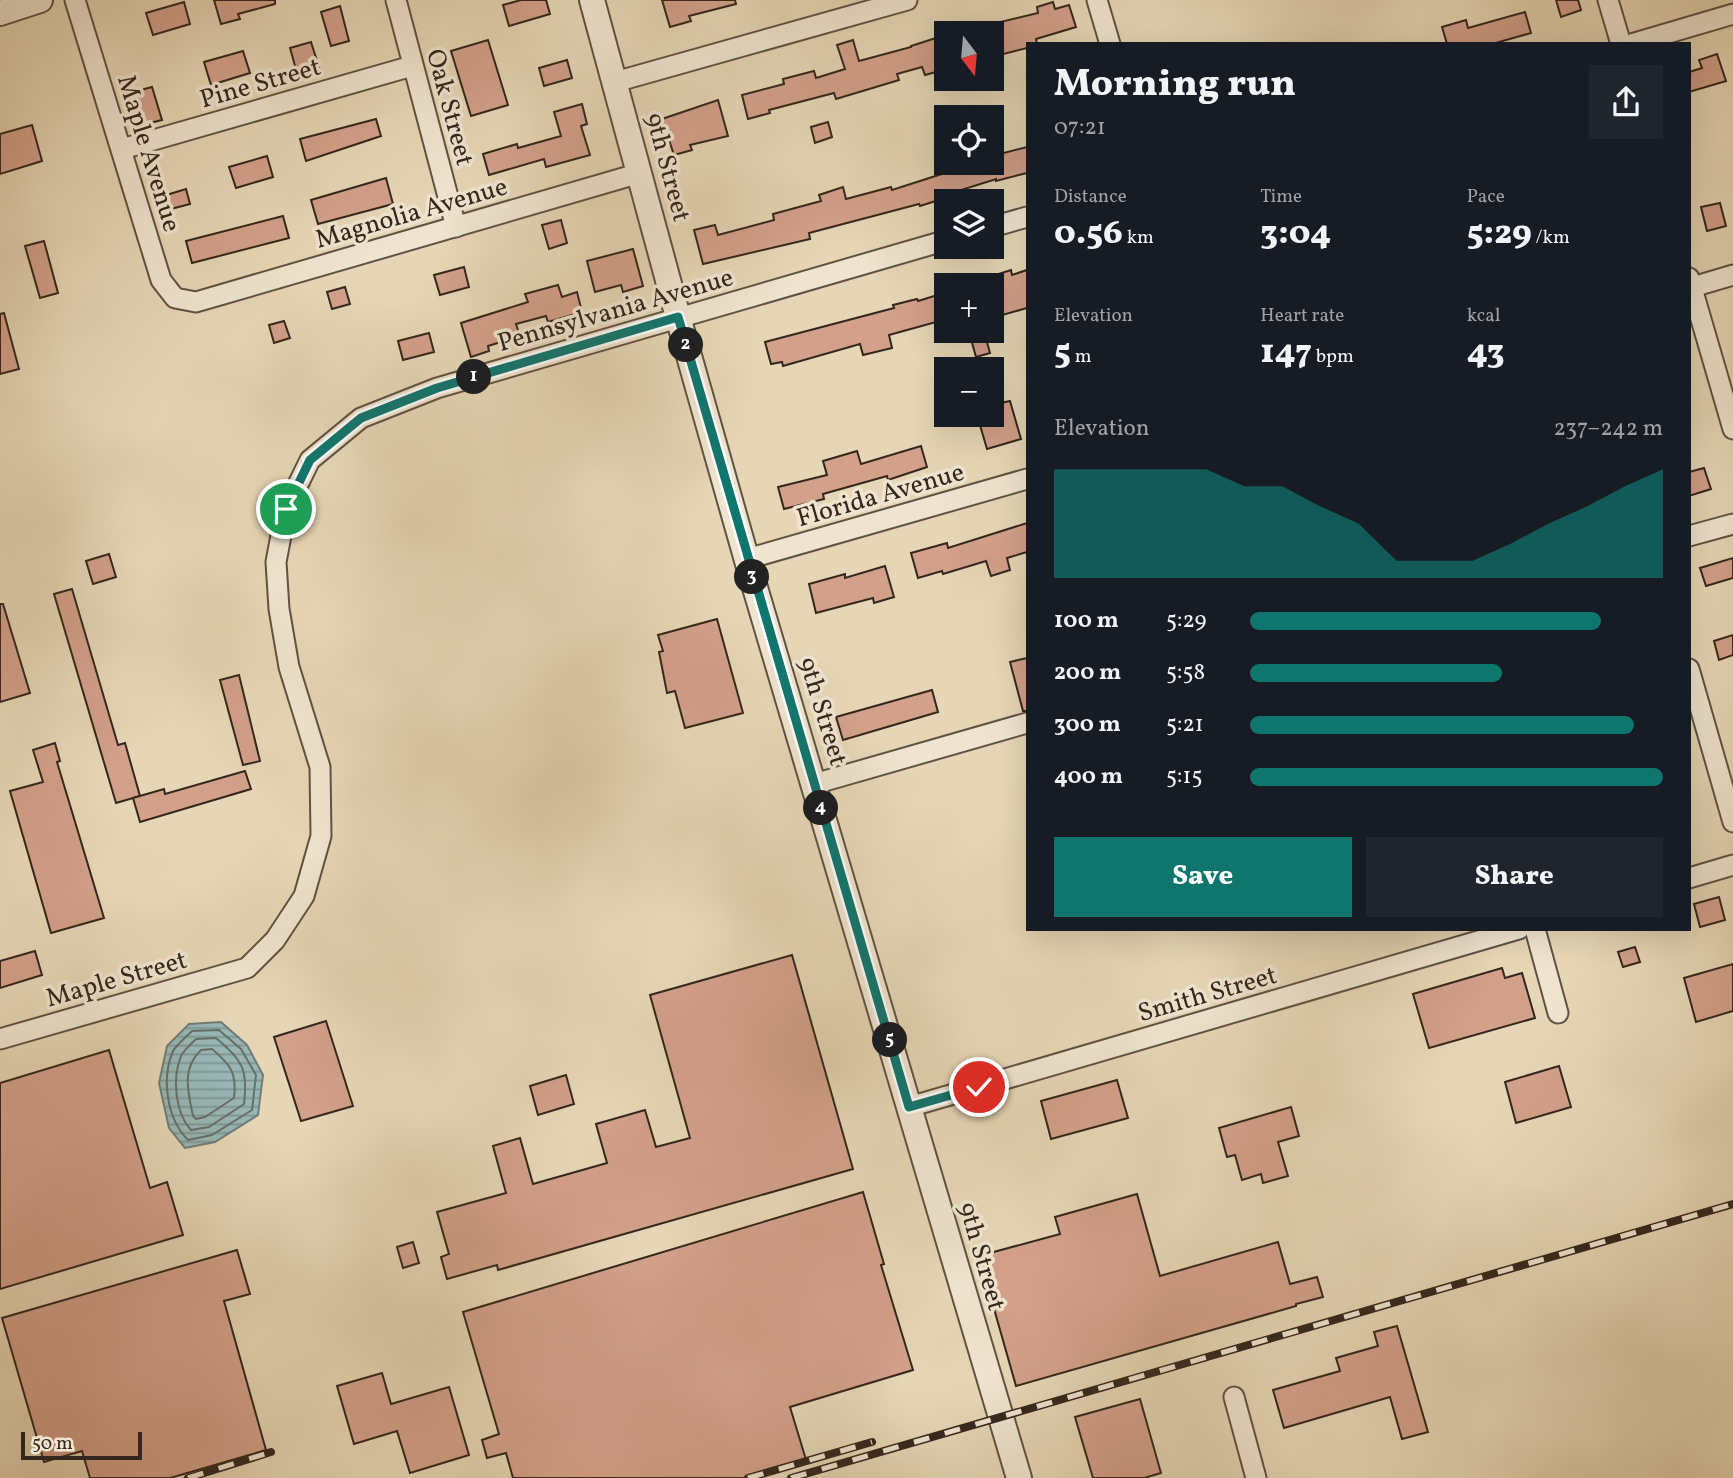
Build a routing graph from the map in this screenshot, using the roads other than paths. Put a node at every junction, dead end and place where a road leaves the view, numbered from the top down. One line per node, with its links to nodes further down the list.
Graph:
1 (40, 0): 8 (street)
2 (75, 0): 15 (street, Maple Avenue)
3 (396, 0): 13 (street, Oak Street)
4 (592, 0): 14 (street, 9th Street)
5 (908, 0): 14 (street)
6 (1097, 0): 10 (street)
7 (1608, 0): 11 (street)
8 (0, 13)
9 (1733, 13): 12 (street)
10 (1109, 42)
11 (1620, 42)
12 (1638, 42)
13 (412, 66): 15 (street, Pine Street); 19 (street, Oak Street)
14 (615, 82): 16 (street, 9th Street)
15 (122, 149): 24 (street, Maple Avenue)
16 (640, 173): 19 (street, Magnolia Avenue); 25 (street, 9th Street)
17 (1026, 217): 18 (street)
18 (1004, 224)
19 (456, 227): 24 (street, Magnolia Avenue)
20 (934, 244): 25 (street, Pennsylvania Avenue)
21 (1733, 275): 22 (street)
22 (1691, 285)
23 (1691, 288): 26 (street)
24 (196, 302)
25 (678, 317): 30 (street, 9th Street); 39 (street, Pennsylvania Avenue)
26 (1733, 429)
27 (1026, 479): 30 (street, Florida Avenue)
28 (1733, 524): 29 (street)
29 (1691, 535)
30 (747, 559): 33 (street, 9th Street)
31 (1691, 676): 34 (street)
32 (1026, 723): 33 (street)
33 (814, 784): 42 (street, 9th Street)
34 (1733, 822)
35 (1733, 865): 36 (street)
36 (1691, 877)
37 (1512, 931): 42 (street, Smith Street)
38 (1536, 931): 40 (street)
39 (247, 968): 41 (street, Maple Street)
40 (1558, 1013)
41 (0, 1039)
42 (909, 1107): 44 (street, 9th Street)
43 (1234, 1397): 45 (street)
44 (1018, 1478)
45 (1256, 1478)

